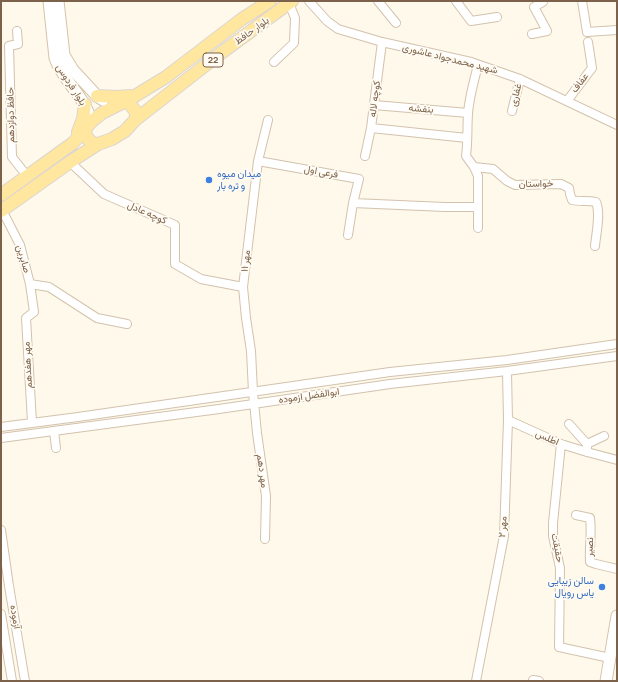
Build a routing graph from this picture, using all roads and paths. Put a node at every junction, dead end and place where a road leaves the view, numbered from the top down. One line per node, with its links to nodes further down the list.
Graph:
1 (49, 1): 23 (street, بلوار فردوس)
2 (58, 1): 21 (street, بلوار فردوس)
3 (270, 1): 20 (main road, بلوار حافظ / 22)
4 (308, 1): 15 (street, شهید محمدجواد عاشوری)
5 (378, 1): 11 (street)
6 (456, 1): 10 (street)
7 (582, 1): 12 (street)
8 (291, 2): 17 (street); 28 (main road, بلوار حافظ / 22)
9 (542, 2): 14 (street)
10 (497, 17)
11 (396, 23)
12 (617, 30)
13 (17, 31): 40 (street, حافظ دوازدهم)
14 (532, 34)
15 (382, 42): 18 (street, شهید محمدجواد عاشوری); 25 (street, کوچه لاله)
16 (588, 42): 22 (street, عفاف)
17 (274, 62)
18 (478, 65): 19 (street, شهید محمدجواد عاشوری); 27 (street)
19 (520, 79): 22 (street, شهید محمدجواد عاشوری); 26 (street, غفاری)
20 (137, 95): 21 (main road); 24 (main road, بلوار حافظ / 22)
21 (97, 96): 24 (street, بلوار فردوس)
22 (567, 101): 31 (street, شهید محمدجواد عاشوری)
23 (85, 104): 30 (street, بلوار فردوس); 34 (main road)
24 (120, 104): 28 (main road); 30 (main road, 22)
25 (374, 105): 27 (street, بنفشه); 32 (street, کوچه لاله)
26 (512, 111)
27 (468, 113): 33 (street)
28 (135, 120): 35 (main road, 22)
29 (268, 120): 37 (street, مهر ۱۱)
30 (88, 125): 34 (main road, 22); 35 (main road)
31 (617, 125)
32 (371, 128): 33 (street); 36 (street, کوچه لاله)
33 (467, 138): 39 (street)
34 (73, 143): 40 (main road, 22)
35 (98, 144): 38 (main road, 22)
36 (365, 156)
37 (258, 161): 42 (street, فرعی اول); 49 (street, مهر ۱۱)
38 (70, 162): 44 (main road, 22); 49 (street, کوچه عادل)
39 (474, 167): 43 (street); 47 (street, خواستان)
40 (27, 176): 41 (main road, 22)
41 (1, 196)
42 (353, 203): 43 (street); 46 (street, فرعی اول)
43 (478, 207): 45 (street)
44 (2, 210): 48 (street, صابرین)
45 (478, 228)
46 (348, 235)
47 (594, 246)
48 (30, 284): 50 (street, صابرین); 51 (street)
49 (243, 287): 55 (street, مهر ۱۱)
50 (34, 312): 58 (street, مهر هفدهم)
51 (127, 324)
52 (617, 344): 55 (street, ابوالفضل ازموده)
53 (617, 356): 54 (street, ابوالفضل ازموده)
54 (507, 371): 56 (street, ابوالفضل ازموده); 57 (street, مهر ۲)
55 (253, 392): 56 (street, مهر ۱۱); 58 (street, ابوالفضل ازموده)
56 (254, 404): 61 (street, ابوالفضل ازموده); 70 (street, مهر دهم)
57 (508, 420): 64 (street, اطلس); 77 (street, مهر ۲)
58 (32, 422): 60 (street, ابوالفضل ازموده)
59 (568, 424): 66 (street)
60 (1, 427)
61 (54, 431): 63 (street, ابوالفضل ازموده); 65 (street)
62 (604, 436): 66 (street)
63 (1, 438)
64 (561, 444): 66 (street, اطلس); 74 (street, حقیقت)
65 (56, 448)
66 (587, 448): 67 (street, اطلس)
67 (617, 460)
68 (576, 515): 71 (street, نصیر)
69 (1, 530): 76 (street, آزموده)
70 (265, 540)
71 (617, 569)
72 (1, 614): 75 (street, آزموده)
73 (617, 616): 74 (street)
74 (610, 658): 78 (street)
75 (12, 681)
76 (26, 681)
77 (476, 681)
78 (606, 681)

